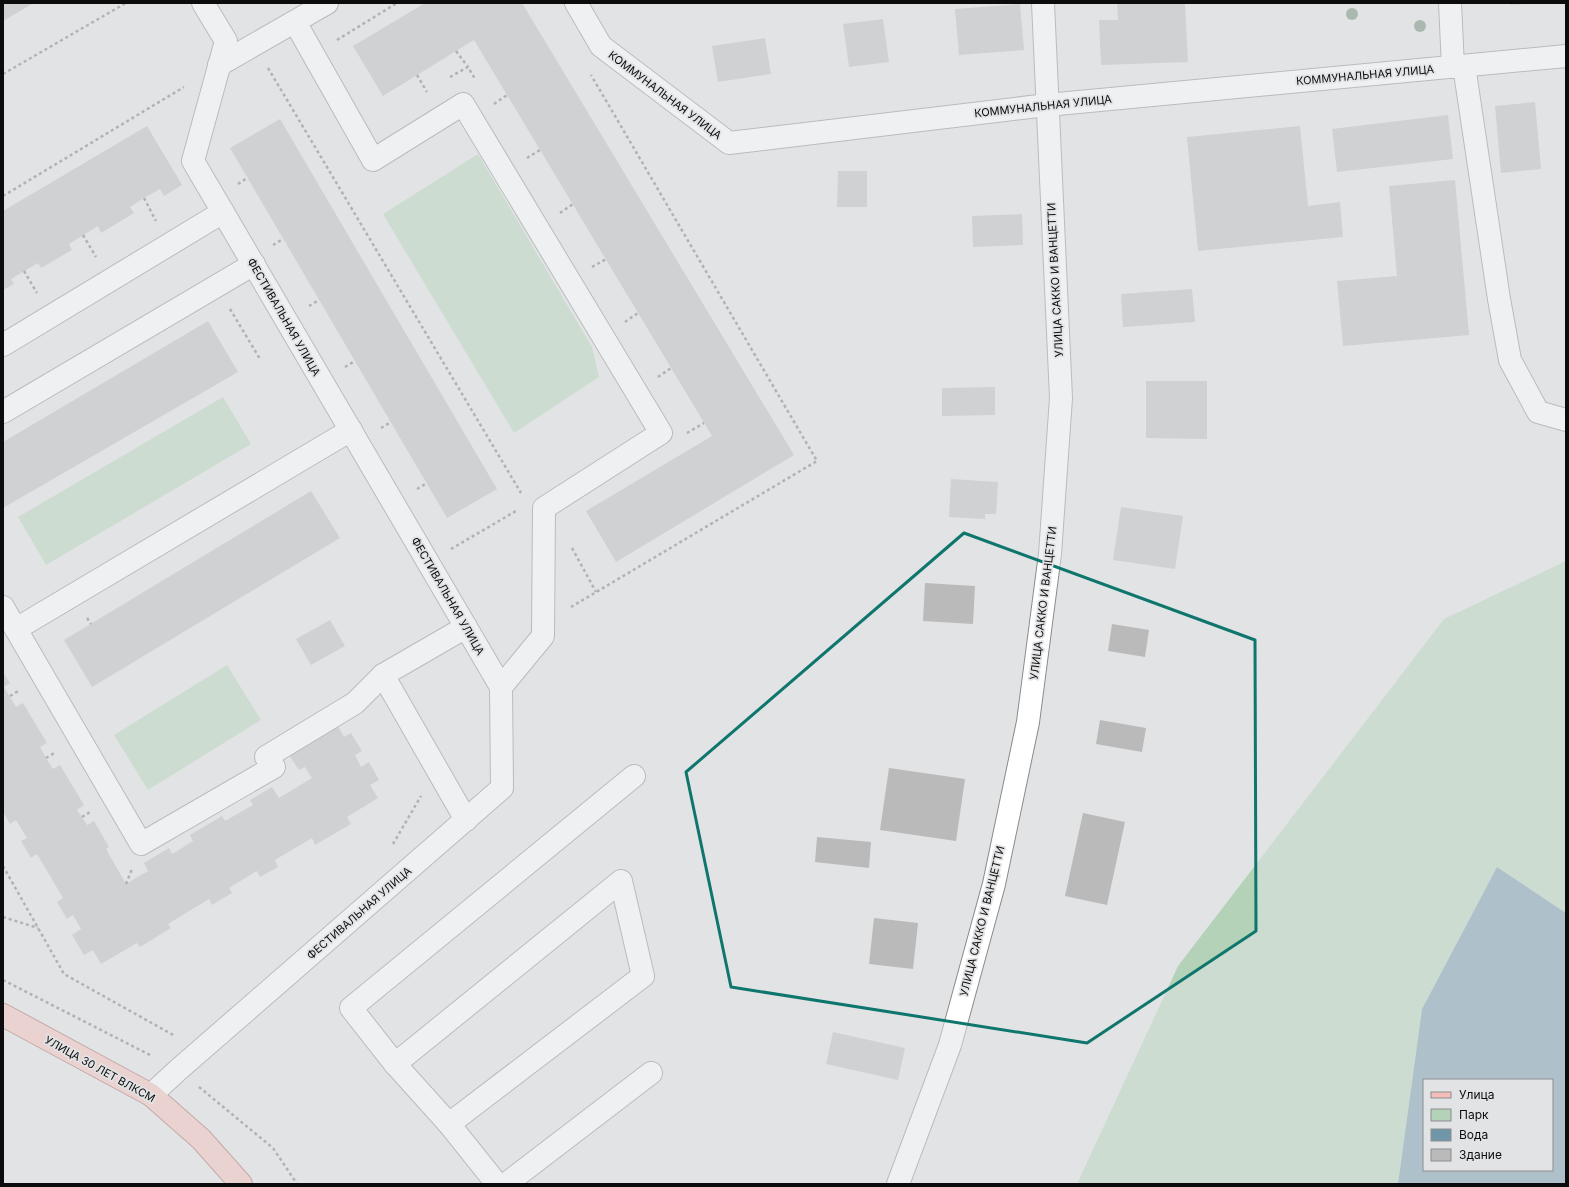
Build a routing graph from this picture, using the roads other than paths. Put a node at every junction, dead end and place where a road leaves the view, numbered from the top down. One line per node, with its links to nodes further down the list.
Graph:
1 (203, 3): 8 (street, ФЕСТИВАЛЬНАЯ УЛИЦА)
2 (327, 3): 6 (street)
3 (576, 3): 10 (street, КОММУНАЛЬНАЯ УЛИЦА)
4 (1043, 3): 10 (street, УЛИЦА САККО И ВАНЦЕТТИ)
5 (1450, 3): 9 (street)
6 (295, 22): 8 (street); 21 (street)
7 (1566, 56): 9 (street, КОММУНАЛЬНАЯ УЛИЦА)
8 (219, 66): 11 (street, ФЕСТИВАЛЬНАЯ УЛИЦА)
9 (1458, 67): 10 (street, КОММУНАЛЬНАЯ УЛИЦА); 15 (street)
10 (1047, 105): 32 (street, УЛИЦА САККО И ВАНЦЕТТИ)
11 (223, 212): 12 (street, ФЕСТИВАЛЬНАЯ УЛИЦА); 13 (street)
12 (254, 264): 14 (street); 16 (street, ФЕСТИВАЛЬНАЯ УЛИЦА)
13 (3, 345)
14 (3, 412)
15 (1566, 420)
16 (351, 430): 18 (street, ФЕСТИВАЛЬНАЯ УЛИЦА); 19 (street)
17 (3, 607): 19 (street)
18 (466, 627): 20 (street); 21 (street, ФЕСТИВАЛЬНАЯ УЛИЦА)
19 (16, 629): 20 (street)
20 (383, 675): 23 (street)
21 (501, 687): 23 (street, ФЕСТИВАЛЬНАЯ УЛИЦА)
22 (634, 776): 25 (street)
23 (466, 820): 27 (street, ФЕСТИВАЛЬНАЯ УЛИЦА)
24 (3, 1015): 27 (main road, УЛИЦА 30 ЛЕТ ВЛКСМ)
25 (395, 1064): 28 (street); 28 (street)
26 (651, 1073): 31 (street)
27 (151, 1095): 29 (main road, УЛИЦА 30 ЛЕТ ВЛКСМ)
28 (449, 1124): 30 (street)
29 (241, 1184)
30 (496, 1184)
31 (506, 1184)
32 (898, 1184)

